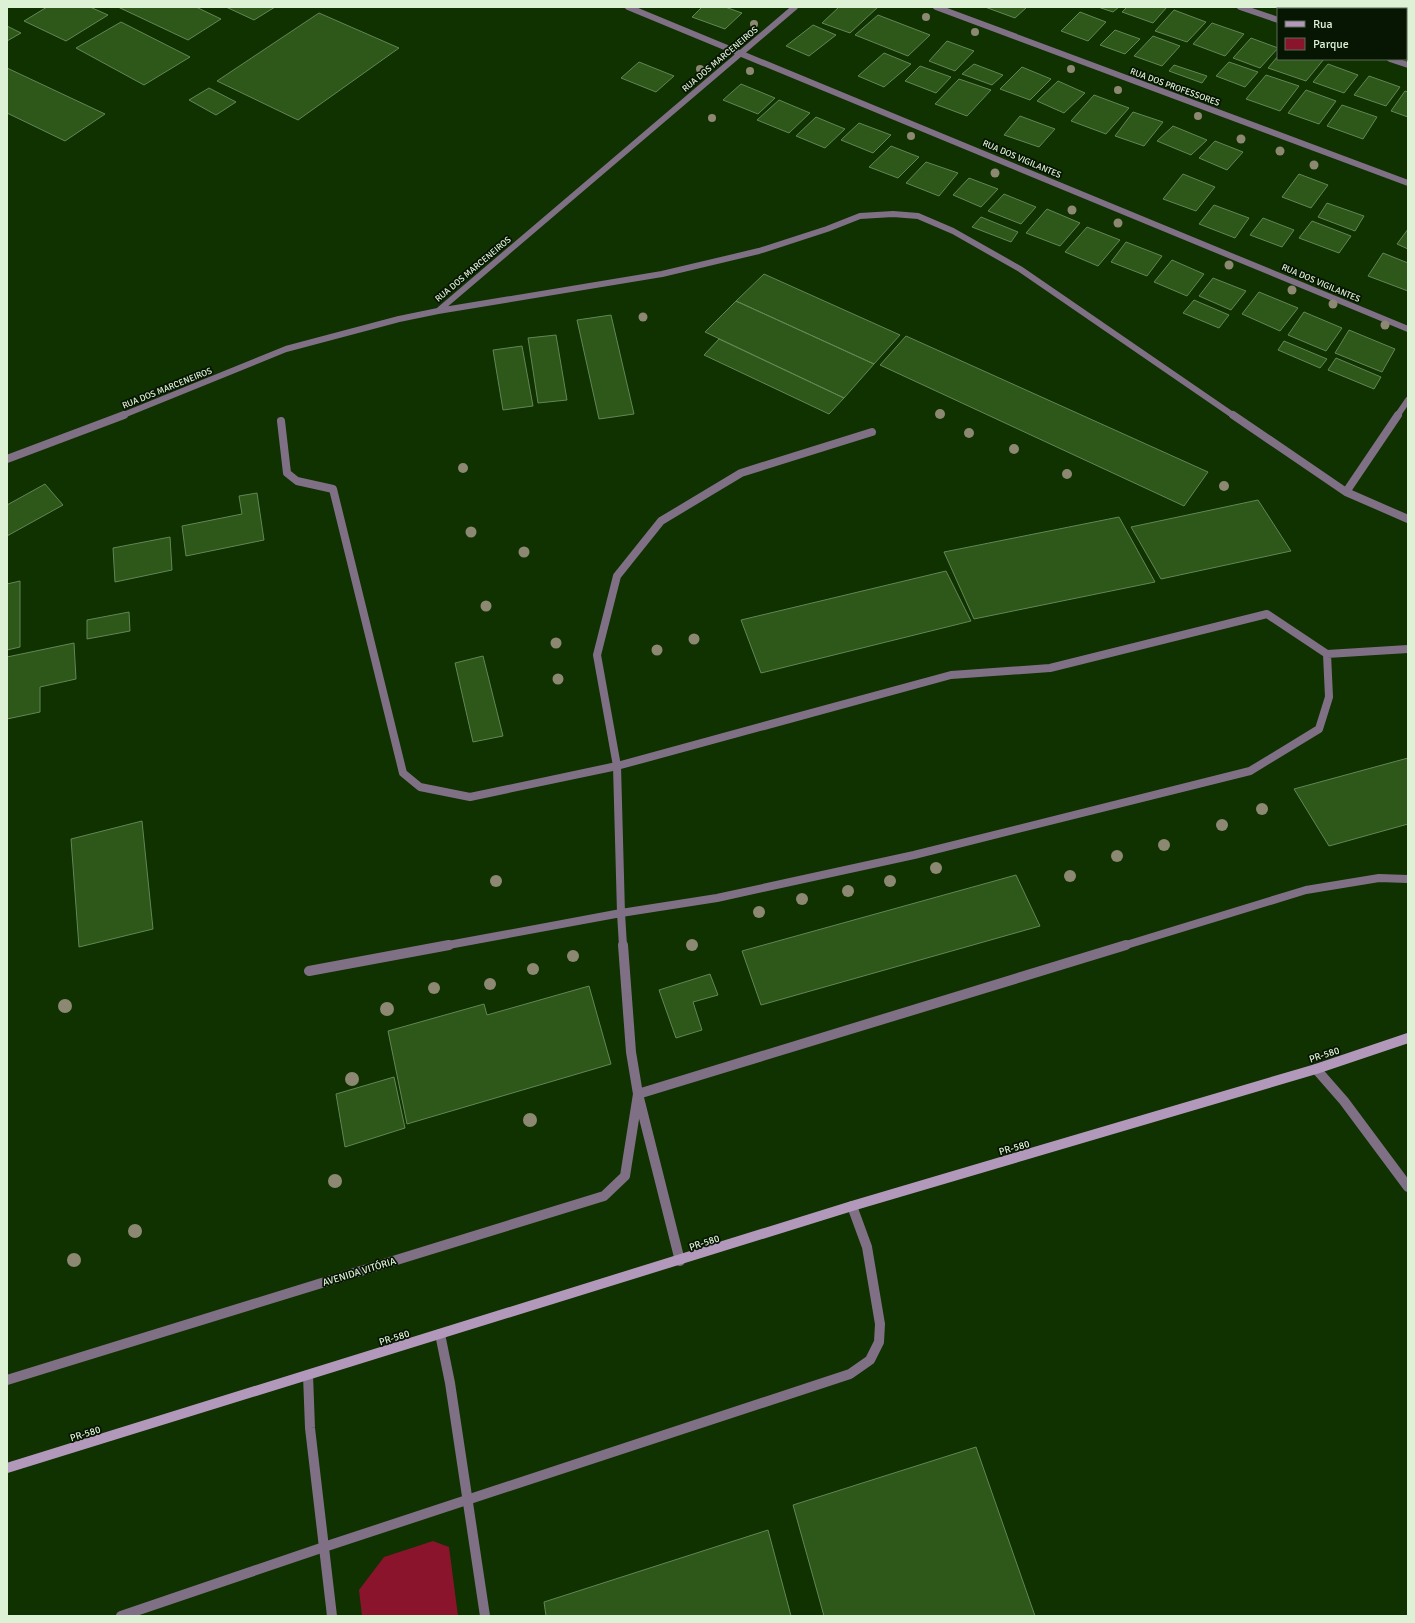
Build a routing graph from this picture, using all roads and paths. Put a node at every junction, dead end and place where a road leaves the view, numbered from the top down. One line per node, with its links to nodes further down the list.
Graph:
1 (628, 7): 6 (street, RUA DOS VIGILANTES)
2 (795, 7): 6 (street, RUA DOS MARCENEIROS)
3 (936, 7): 9 (street, RUA DOS PROFESSORES)
4 (1240, 7): 5 (street)
5 (1277, 20)
6 (741, 52): 10 (street, RUA DOS MARCENEIROS); 11 (street, RUA DOS VIGILANTES)
7 (1393, 60): 8 (street)
8 (1408, 65)
9 (1408, 183)
10 (438, 311): 15 (street, RUA DOS MARCENEIROS); 16 (street)
11 (1408, 329)
12 (1408, 400): 16 (street)
13 (281, 421): 20 (street)
14 (872, 432): 20 (street)
15 (7, 459)
16 (1346, 492): 17 (street)
17 (1408, 519)
18 (1408, 649): 19 (street)
19 (1327, 654): 20 (street); 22 (street)
20 (617, 766): 22 (street)
21 (1408, 879): 26 (street)
22 (621, 913): 23 (street); 26 (street)
23 (309, 971)
24 (1408, 1038): 25 (main road, PR-580 / PR-580)
25 (1316, 1069): 27 (street); 28 (main road, PR-580 / PR-580)
26 (638, 1094): 29 (street); 32 (street, AVENIDA VITÓRIA)
27 (1408, 1187)
28 (852, 1206): 29 (main road, PR-580 / PR-580); 34 (street)
29 (680, 1261): 30 (main road, PR-580 / PR-580)
30 (440, 1334): 31 (main road, PR-580 / PR-580); 34 (street)
31 (308, 1375): 33 (main road, PR-580 / PR-580); 35 (street)
32 (7, 1380)
33 (7, 1468)
34 (467, 1500): 35 (street); 38 (street)
35 (324, 1547): 36 (street); 37 (street)
36 (121, 1616)
37 (332, 1616)
38 (485, 1616)

